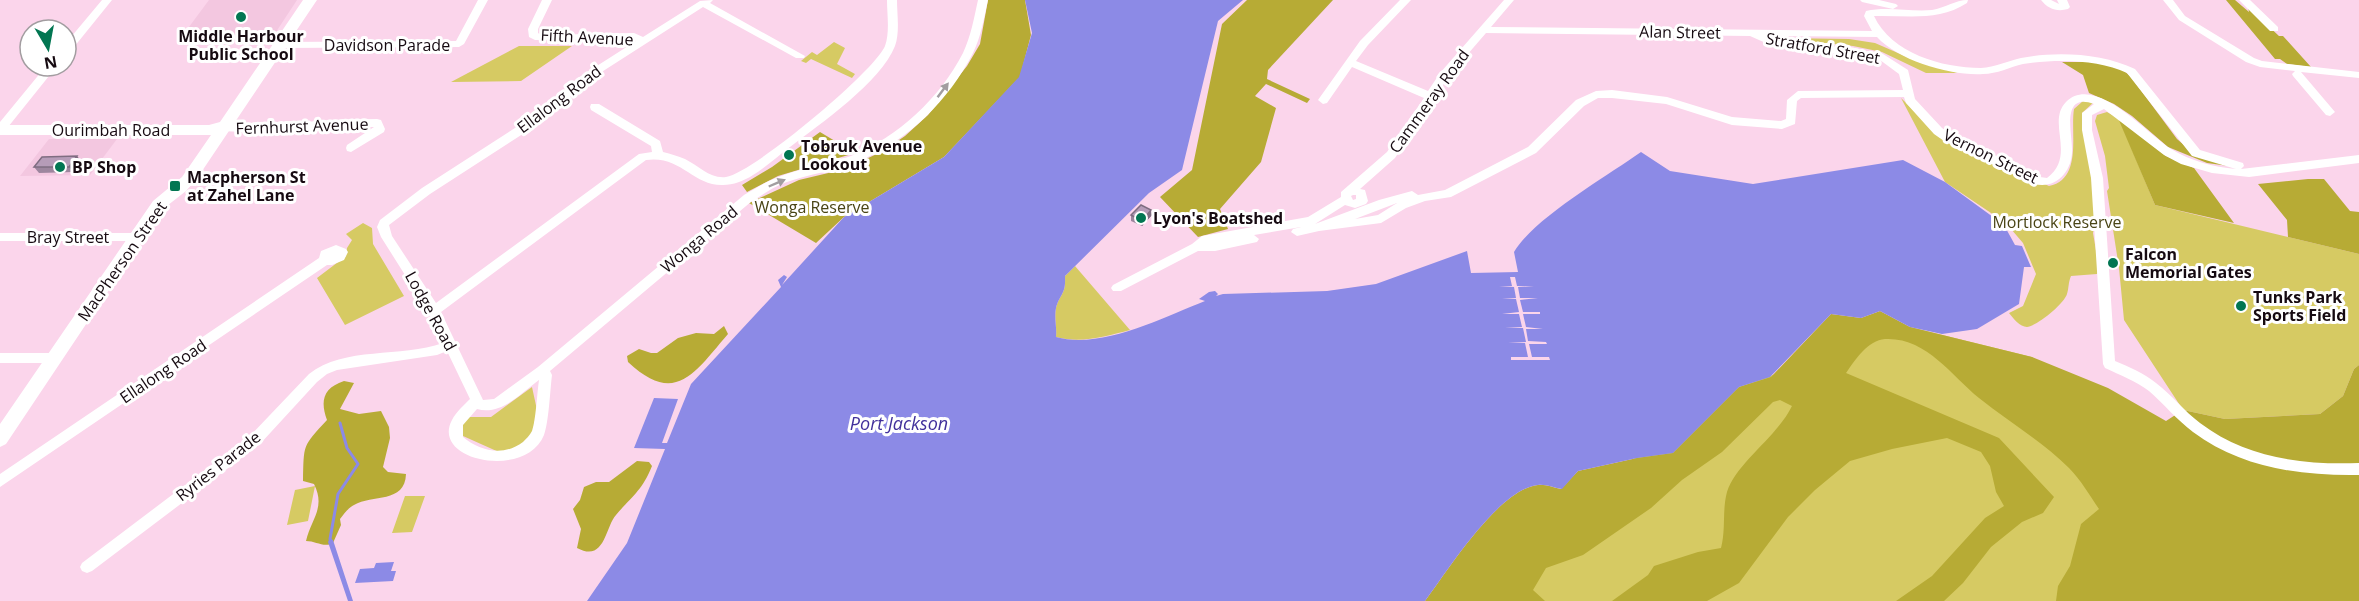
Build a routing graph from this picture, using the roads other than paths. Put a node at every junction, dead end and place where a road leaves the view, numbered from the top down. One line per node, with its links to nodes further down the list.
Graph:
1 (107, 0): 20 (street)
2 (310, 0): 22 (main road, MacPherson Street)
3 (483, 0): 22 (street, Davidson Parade)
4 (547, 0): 21 (street, Fifth Avenue)
5 (892, 0): 39 (street)
6 (983, 0): 55 (street, Wonga Road, one-way to 6)
7 (1406, 0): 25 (street)
8 (1509, 0): 17 (street, Cammeray Road)
9 (1865, 0): 10 (street)
10 (1965, 0): 19 (street)
11 (2046, 0): 12 (street)
12 (2062, 0)
13 (2168, 0): 24 (street)
14 (2244, 0): 16 (street)
15 (705, 2): 21 (street, Ellalong Road); 23 (street)
16 (2274, 29)
17 (1482, 30): 18 (street, Alan Street); 31 (street, Cammeray Road)
18 (1752, 33): 19 (street, Alan Street); 30 (street, Stratford Street)
19 (1878, 34): 41 (street)
20 (78, 35)
21 (642, 40): 44 (street, Ellalong Road)
22 (280, 45): 36 (main road, MacPherson Street)
23 (800, 56)
24 (2240, 56): 26 (street); 27 (street)
25 (1350, 62): 31 (street); 32 (street)
26 (2297, 74): 29 (street); 35 (street)
27 (2359, 75)
28 (42, 78): 37 (street)
29 (2359, 80)
30 (1907, 93): 33 (street, Vernon Street); 42 (street)
31 (1429, 96): 43 (street, Cammeray Road)
32 (1323, 100)
33 (2105, 105): 41 (street, Vernon Street); 59 (street)
34 (595, 107): 39 (street)
35 (2330, 112)
36 (221, 127): 37 (main road, Ourimbah Road); 38 (street, Fernhurst Avenue); 47 (main road, MacPherson Street)
37 (0, 129)
38 (351, 148)
39 (658, 154): 51 (street)
40 (2359, 159): 41 (street, Vernon Street)
41 (2258, 171)
42 (1424, 197): 43 (street); 45 (street)
43 (1357, 203): 45 (street); 48 (street)
44 (384, 223): 51 (street, Lodge Road)
45 (1322, 228): 48 (street)
46 (0, 237): 47 (street, Bray Street)
47 (137, 237): 54 (main road, MacPherson Street)
48 (1201, 243): 50 (street)
49 (325, 260): 60 (street, Ellalong Road)
50 (1117, 288)
51 (434, 311): 52 (street, Lodge Road)
52 (451, 345): 56 (street, Lodge Road); 62 (street, Ryries Parade)
53 (0, 358): 54 (street)
54 (55, 358): 57 (main road, MacPherson Street)
55 (543, 371): 56 (street, Wonga Road); 56 (street)
56 (476, 401)
57 (0, 439)
58 (0, 468): 60 (street)
59 (2359, 469)
60 (17, 470): 61 (street, Ellalong Road)
61 (0, 481)
62 (87, 567)

